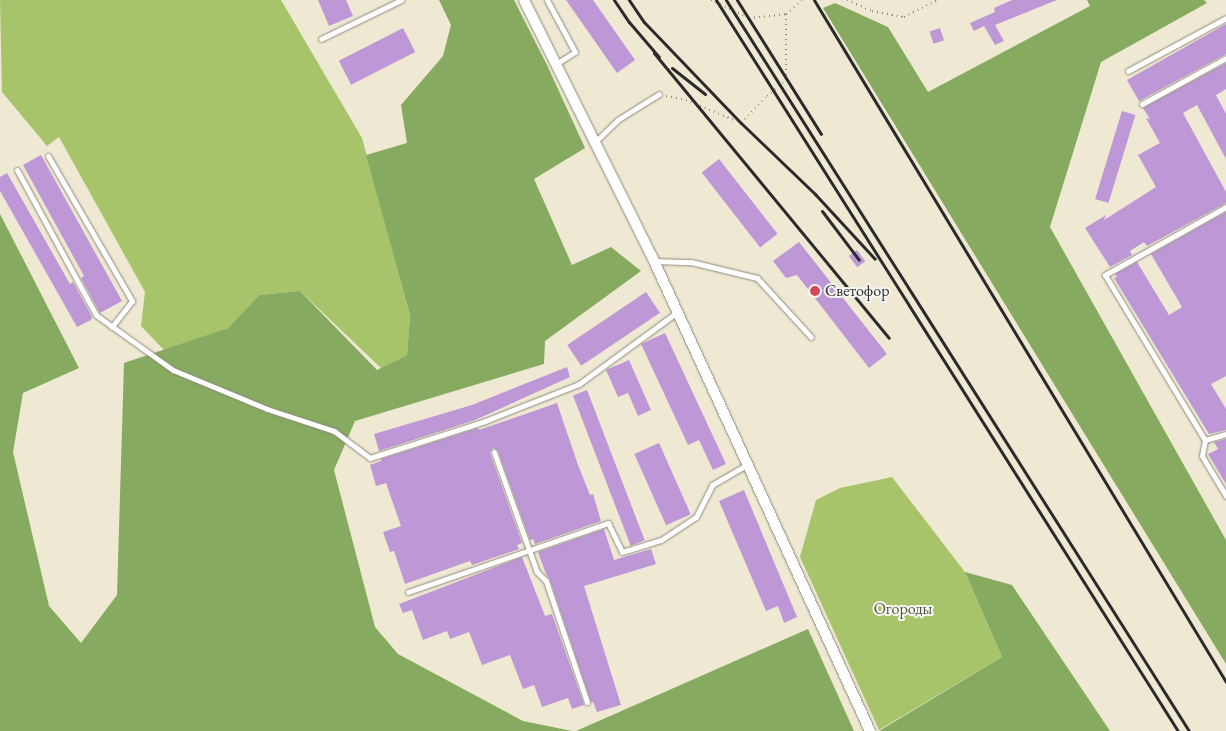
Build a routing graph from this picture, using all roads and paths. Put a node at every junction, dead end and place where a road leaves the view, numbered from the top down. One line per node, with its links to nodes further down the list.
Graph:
1 (401, 0): 10 (lane)
2 (524, 0): 12 (street)
3 (547, 0): 12 (lane)
4 (711, 0): 8 (path)
5 (802, 0): 8 (path)
6 (847, 0): 7 (path)
7 (937, 0)
8 (786, 14): 14 (path)
9 (1226, 18): 13 (lane)
10 (321, 39)
11 (1226, 58): 15 (lane)
12 (556, 64): 16 (street)
13 (1128, 71)
14 (659, 94): 16 (lane)
15 (1142, 104)
16 (594, 142): 20 (street)
17 (48, 156): 22 (lane)
18 (17, 170): 22 (lane)
19 (1226, 207): 25 (lane)
20 (654, 261): 21 (street); 23 (lane)
21 (676, 313): 22 (lane); 27 (street)
22 (112, 327)
23 (811, 336)
24 (1226, 434): 25 (lane)
25 (1205, 440): 28 (lane)
26 (494, 452): 29 (lane)
27 (748, 463): 29 (lane); 32 (street)
28 (1226, 496)
29 (528, 550): 30 (lane); 31 (lane)
30 (408, 592)
31 (587, 702)
32 (870, 731)

